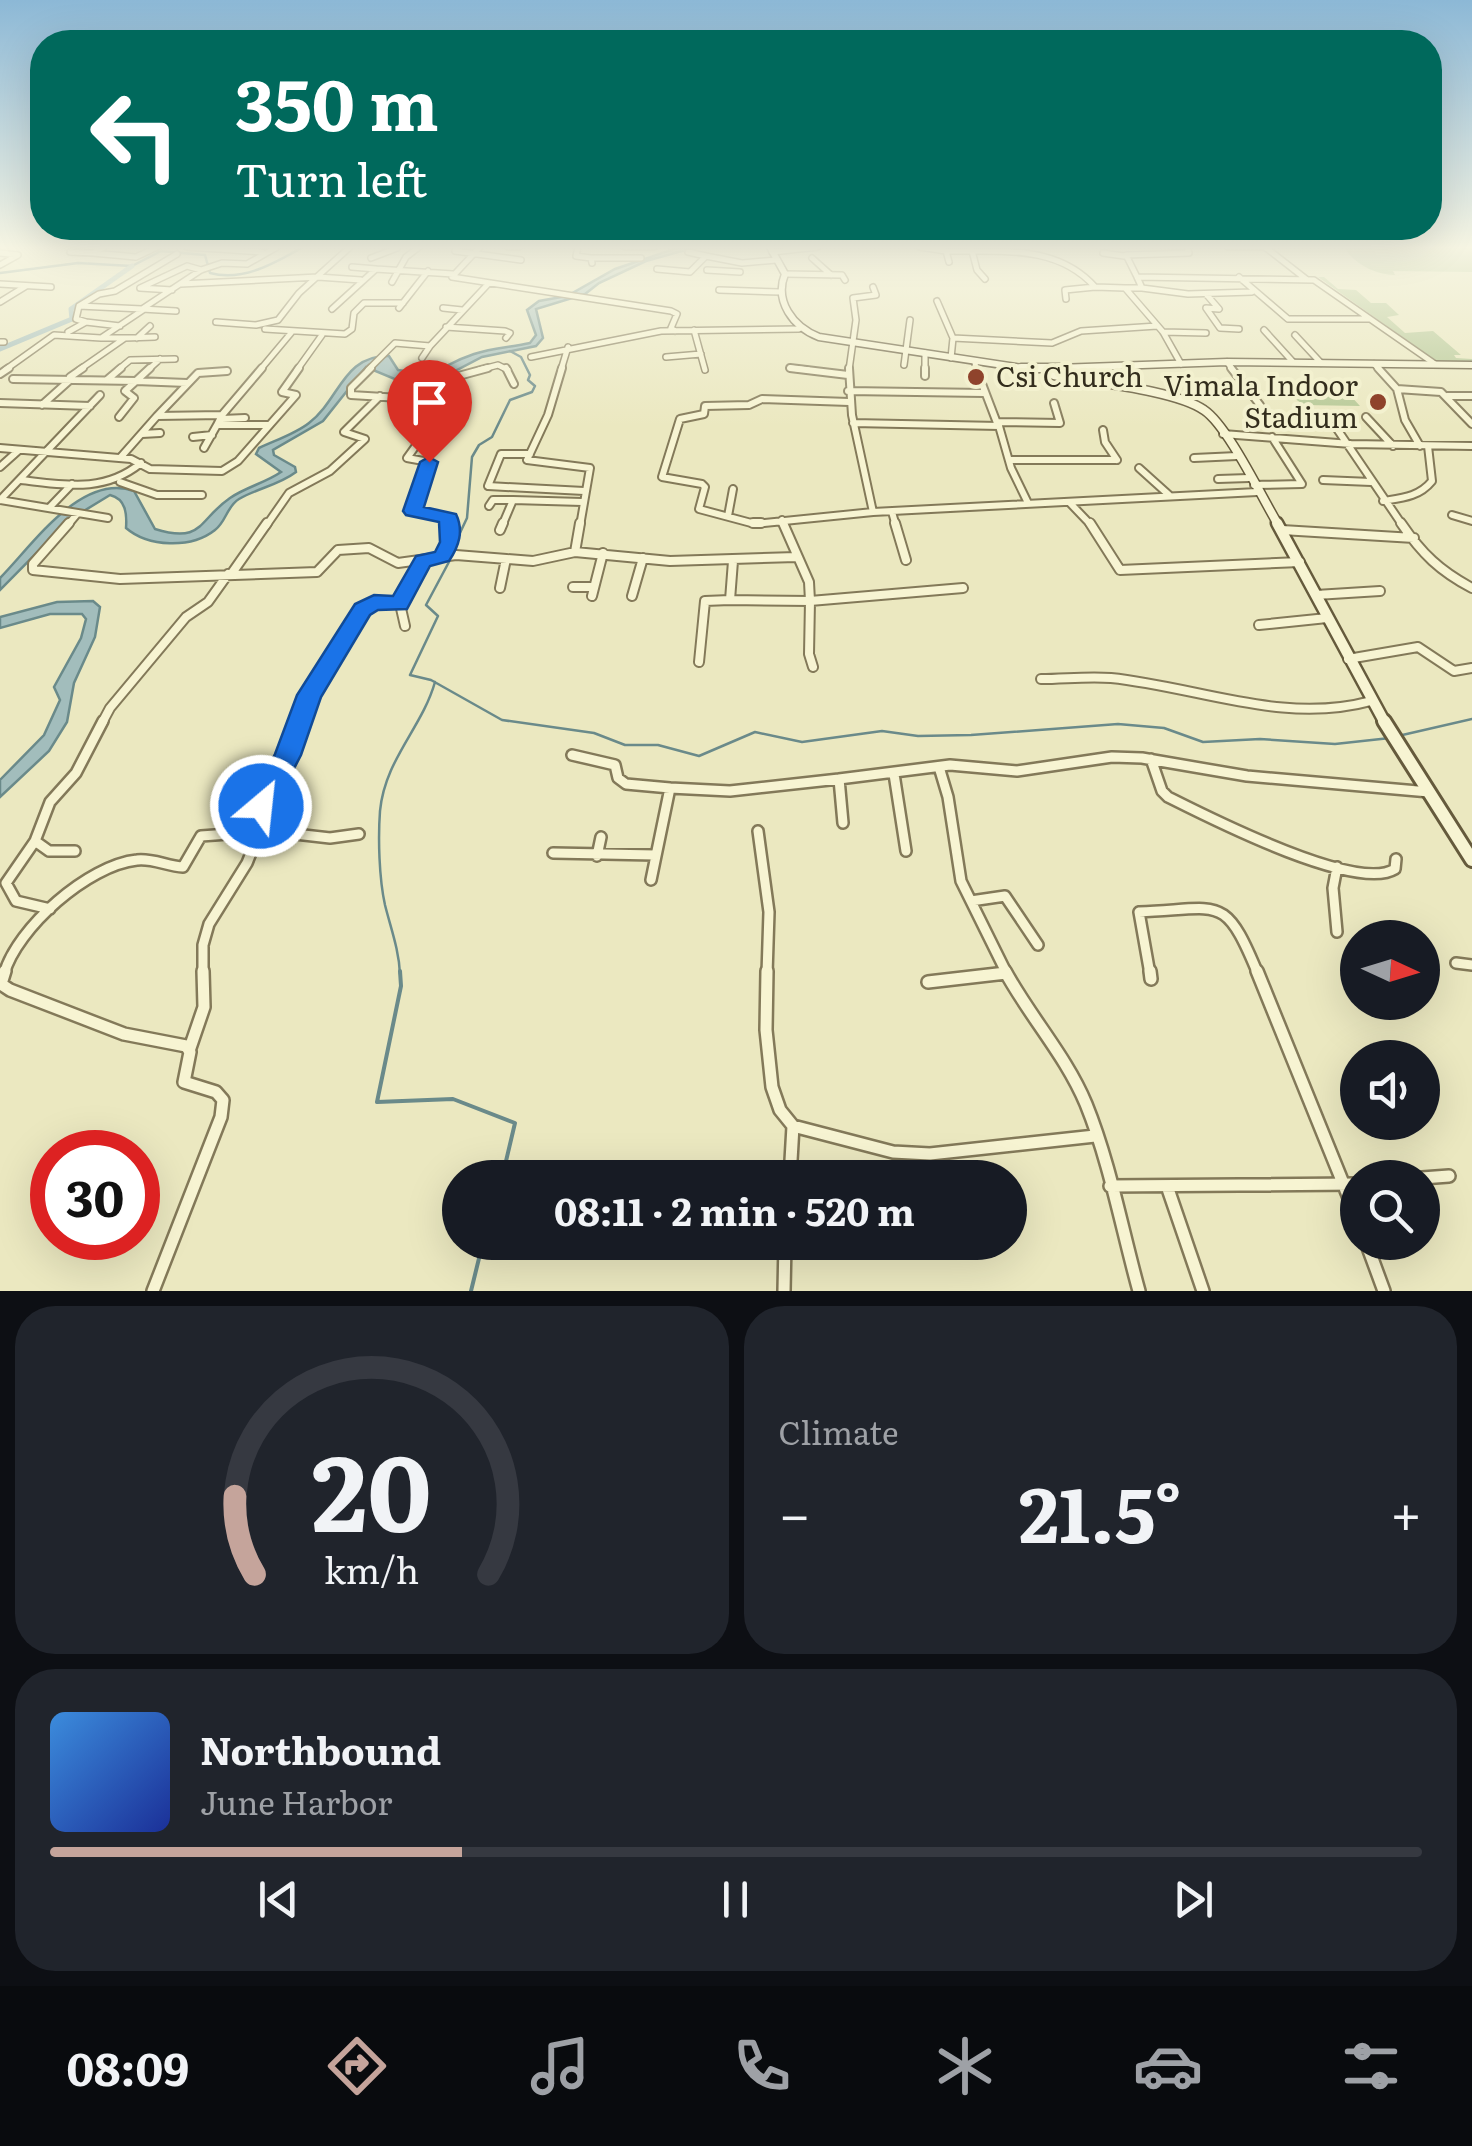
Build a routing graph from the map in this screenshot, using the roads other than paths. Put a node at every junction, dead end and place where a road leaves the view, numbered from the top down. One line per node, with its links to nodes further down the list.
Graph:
1 (79, 307): 21 (street)
2 (105, 307): 16 (street)
3 (145, 307): 16 (street)
4 (288, 307): 22 (street)
5 (360, 307): 38 (street)
6 (465, 307): 17 (street)
7 (644, 307): 31 (street)
8 (788, 307): 29 (main road)
9 (857, 307): 47 (street)
10 (940, 307): 46 (street)
11 (1141, 307): 26 (street)
12 (1217, 307): 30 (street)
13 (1273, 307): 19 (street)
14 (1355, 307): 19 (street)
15 (443, 308): 17 (street)
16 (142, 309): 18 (street); 23 (street)
17 (462, 310): 27 (street)
18 (176, 312)
19 (1371, 319): 69 (street)
20 (910, 320): 50 (street)
21 (86, 322): 23 (street); 37 (street)
22 (216, 322)
23 (120, 326): 41 (street)
24 (150, 326): 43 (street)
25 (758, 326): 29 (street); 32 (street); 45 (street)
26 (1157, 326): 34 (street); 46 (street)
27 (446, 327): 44 (street); 48 (street)
28 (265, 329): 35 (street)
29 (800, 329): 47 (main road)
30 (1239, 329)
31 (675, 330): 32 (street); 49 (street)
32 (694, 330): 53 (street)
33 (1264, 330): 63 (street)
34 (1163, 332): 36 (street); 67 (street)
35 (291, 333): 38 (street); 103 (street)
36 (1206, 333)
37 (65, 334): 41 (street); 51 (street)
38 (322, 335): 107 (street)
39 (1295, 336): 64 (street)
40 (155, 337): 43 (street)
41 (101, 338): 42 (street)
42 (125, 338): 43 (street); 80 (street)
43 (138, 338)
44 (506, 338)
45 (760, 338)
46 (953, 338): 58 (street)
47 (854, 342): 50 (main road); 77 (street)
48 (430, 346): 57 (street); 89 (street)
49 (568, 347): 55 (street); 124 (street)
50 (907, 350): 54 (main road); 70 (street)
51 (27, 353): 52 (street); 65 (street)
52 (36, 354)
53 (700, 354): 56 (street); 74 (street)
54 (925, 354): 58 (main road); 78 (street)
55 (531, 357)
56 (666, 357)
57 (422, 358)
58 (950, 358): 61 (main road)
59 (160, 359): 60 (street); 81 (street); 82 (street)
60 (175, 360)
61 (975, 362): 73 (main road); 87 (street)
62 (1227, 362): 63 (main road); 67 (main road); 97 (street)
63 (1293, 362): 64 (main road)
64 (1321, 363): 68 (main road)
65 (13, 364): 66 (street); 76 (street)
66 (26, 364)
67 (1181, 364): 73 (main road)
68 (1374, 364): 69 (main road); 85 (street)
69 (1435, 364): 71 (main road)
70 (904, 365)
71 (1472, 365)
72 (790, 368): 77 (street)
73 (1029, 370): 113 (main road)
74 (705, 371)
75 (227, 372): 83 (street)
76 (0, 374)
77 (848, 374): 86 (street)
78 (925, 376)
79 (13, 378): 80 (street)
80 (70, 378): 81 (street); 96 (street)
81 (108, 379): 82 (street)
82 (136, 381): 83 (street); 100 (street)
83 (188, 383): 99 (street)
84 (514, 384): 92 (street)
85 (1398, 389): 90 (street); 118 (street)
86 (848, 391): 87 (street); 93 (street)
87 (984, 393): 105 (street)
88 (100, 396): 98 (street)
89 (380, 396): 92 (street); 172 (street)
90 (1446, 396): 91 (street); 106 (street)
91 (1472, 396)
92 (411, 398): 164 (street)
93 (849, 402): 104 (street); 155 (street)
94 (0, 403): 96 (street)
95 (1054, 403): 105 (street)
96 (42, 405): 98 (street)
97 (1260, 405)
98 (91, 406): 123 (street)
99 (157, 416): 103 (street); 111 (street)
100 (119, 417)
101 (1366, 417): 117 (street)
102 (246, 418): 103 (street)
103 (221, 420): 107 (street); 112 (street)
104 (853, 423): 105 (street); 151 (street)
105 (998, 424): 128 (street)
106 (1472, 424)
107 (268, 426): 129 (street)
108 (1336, 426): 116 (street)
109 (1103, 430): 128 (street)
110 (160, 433): 111 (street)
111 (142, 434): 126 (street)
112 (212, 434): 114 (street); 121 (street)
113 (1223, 434): 115 (street); 125 (main road)
114 (194, 437)
115 (1272, 437): 116 (street); 138 (street)
116 (1352, 444): 117 (street); 136 (street)
117 (1393, 446): 118 (street)
118 (1424, 446): 119 (street); 145 (street)
119 (1472, 446)
120 (0, 448): 122 (street)
121 (204, 448)
122 (20, 450): 123 (street); 130 (street)
123 (50, 452): 126 (street); 133 (street)
124 (530, 454): 140 (street); 140 (street)
125 (1237, 456): 127 (street); 138 (main road)
126 (120, 458): 129 (street)
127 (1194, 458)
128 (1010, 460): 148 (street)
129 (140, 463): 135 (street)
130 (0, 467)
131 (1139, 468): 142 (street)
132 (1218, 479): 138 (street)
133 (21, 480): 137 (street); 143 (street)
134 (1323, 480): 136 (street)
135 (120, 482): 137 (street); 141 (street)
136 (1371, 482): 145 (street)
137 (72, 484): 150 (street)
138 (1254, 485): 142 (street); 160 (main road)
139 (733, 489): 155 (street)
140 (584, 491): 146 (street)
141 (202, 495)
142 (1169, 496): 147 (street)
143 (0, 500): 150 (street)
144 (512, 500): 146 (street); 149 (street); 159 (street)
145 (1383, 501): 161 (street)
146 (582, 502): 162 (street)
147 (1070, 503): 148 (street); 171 (street)
148 (1028, 504): 152 (street)
149 (489, 506)
150 (50, 507): 153 (street)
151 (873, 512): 152 (street); 157 (street)
152 (892, 512): 169 (street)
153 (77, 514): 156 (street); 172 (street)
154 (1452, 515): 158 (street)
155 (728, 516): 157 (street)
156 (108, 518)
157 (782, 520): 165 (street)
158 (1472, 521)
159 (500, 530)
160 (1282, 530): 161 (street); 171 (main road)
161 (1414, 538): 176 (street)
162 (574, 552): 163 (street); 168 (street)
163 (603, 553): 166 (street); 173 (street)
164 (449, 556): 167 (street); 168 (street)
165 (796, 557): 170 (street); 181 (street)
166 (644, 558): 170 (street); 179 (street)
167 (423, 560): 172 (street); 182 (street)
168 (506, 560): 174 (street)
169 (906, 560)
170 (732, 561): 180 (street)
171 (1300, 562): 178 (main road)
172 (230, 574): 204 (street)
173 (573, 587)
174 (500, 588)
175 (963, 588): 181 (street)
176 (1472, 588)
177 (1380, 592): 178 (street)
178 (1316, 594): 183 (main road)
179 (632, 596)
180 (730, 600): 181 (street); 187 (street)
181 (810, 601): 188 (street)
182 (400, 604): 185 (street); 200 (street)
183 (1327, 618): 184 (street); 186 (main road)
184 (1259, 625)
185 (405, 626)
186 (1348, 659): 189 (street); 191 (main road)
187 (699, 662)
188 (813, 667)
189 (1472, 668)
190 (1041, 679): 191 (street)
191 (1371, 701): 198 (main road)
192 (572, 755): 197 (street)
193 (1151, 759): 194 (street); 198 (street); 212 (street)
194 (939, 767): 195 (street); 214 (street)
195 (894, 774): 196 (street); 205 (street)
196 (839, 779): 197 (street); 199 (street)
197 (670, 788): 208 (street)
198 (1429, 792): 211 (main road)
199 (843, 823)
200 (260, 831): 202 (street); 215 (street); 223 (street)
201 (758, 831): 224 (street)
202 (359, 834)
203 (601, 837): 209 (street)
204 (35, 841): 206 (street); 215 (street)
205 (906, 850)
206 (75, 851)
207 (552, 853): 209 (street)
208 (655, 855): 209 (street); 213 (street)
209 (597, 856)
210 (1396, 859): 212 (street)
211 (1472, 860)
212 (1337, 867): 216 (street)
213 (651, 880)
214 (971, 901): 217 (street); 220 (street)
215 (50, 909): 223 (street)
216 (1336, 932)
217 (1038, 945)
218 (1456, 963): 219 (street)
219 (1472, 965)
220 (1006, 974): 222 (street); 225 (street)
221 (1151, 979): 227 (street)
222 (928, 982)
223 (190, 1048): 235 (street)
224 (793, 1126): 225 (street); 226 (street)
225 (1096, 1136): 231 (street)
226 (791, 1160)
227 (1340, 1161)
228 (1449, 1176): 229 (street)
229 (1440, 1177)
230 (1340, 1185): 232 (street)
231 (1110, 1186): 232 (street); 237 (street)
232 (1167, 1186): 238 (street)
233 (785, 1260): 236 (street)
234 (1373, 1260): 239 (street)
235 (153, 1291)
236 (784, 1291)
237 (1140, 1291)
238 (1203, 1291)
239 (1384, 1291)

